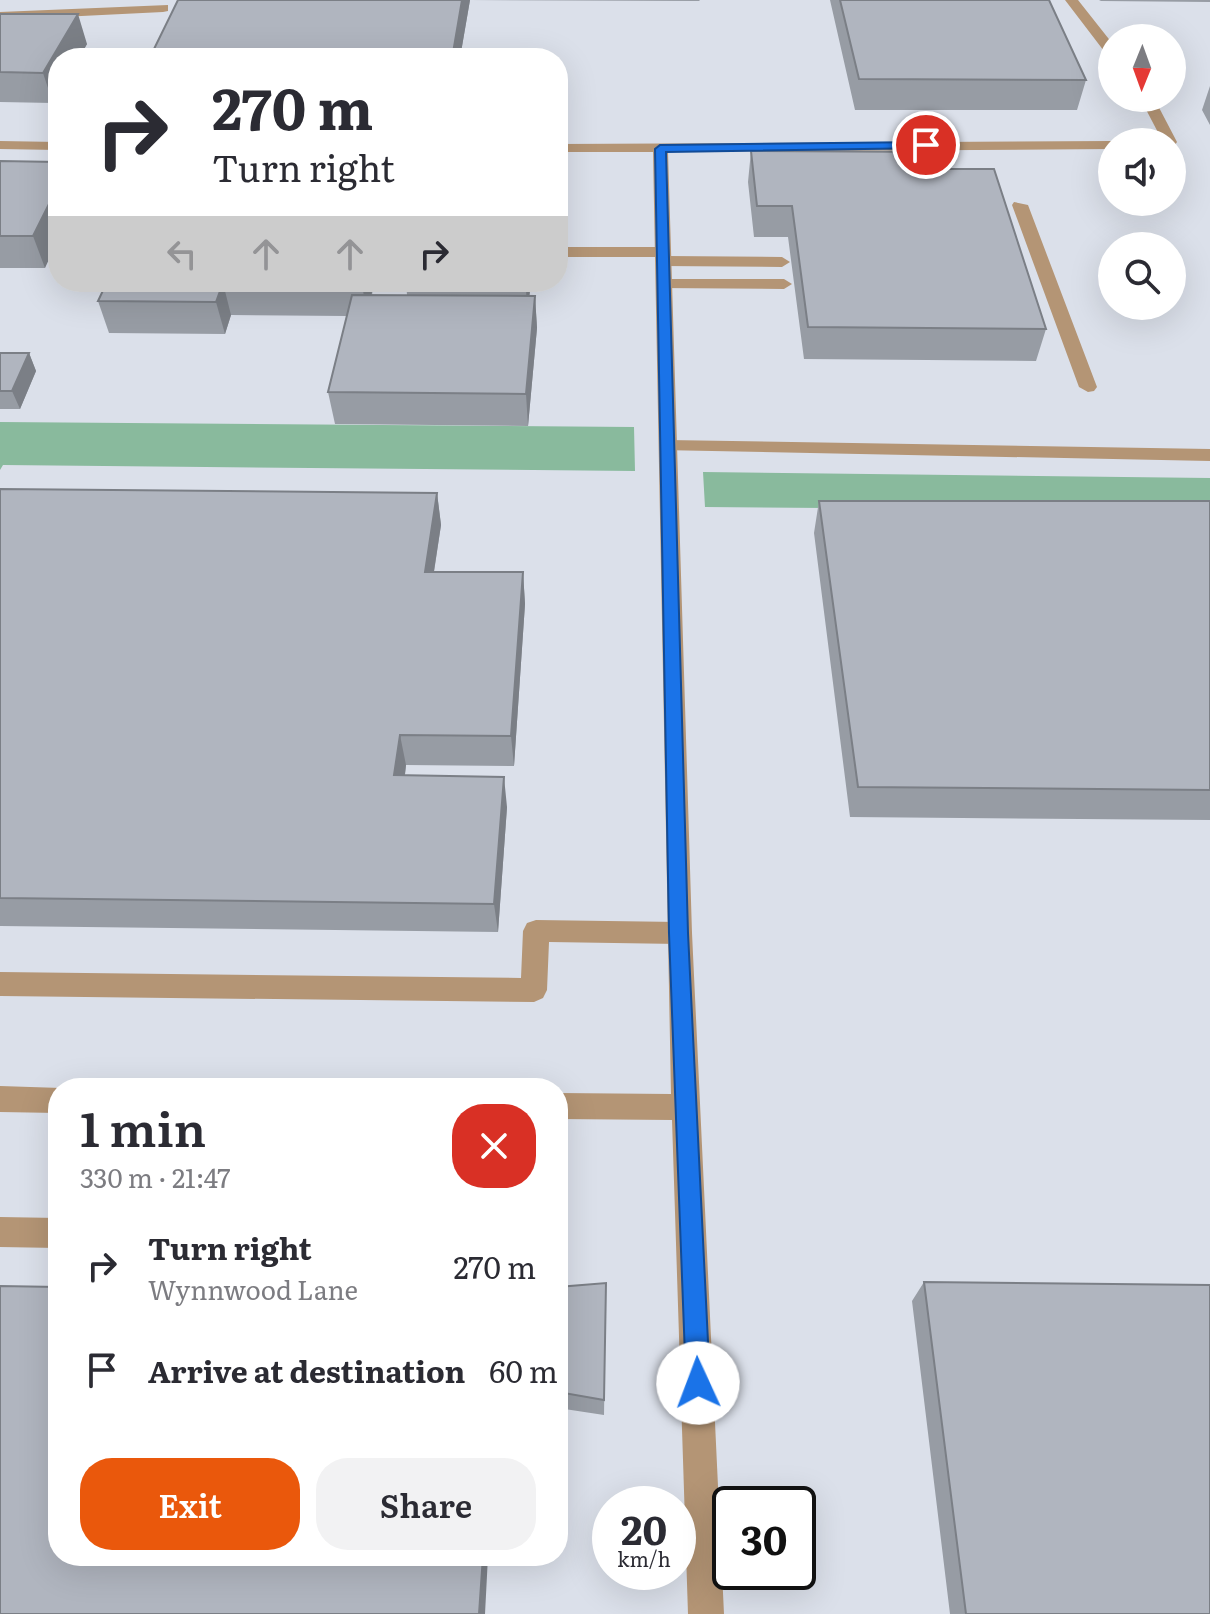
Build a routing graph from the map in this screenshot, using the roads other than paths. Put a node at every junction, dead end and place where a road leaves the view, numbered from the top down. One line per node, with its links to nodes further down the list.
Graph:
1 (1071, 0): 4 (street)
2 (163, 8): 3 (street)
3 (0, 16)
4 (1098, 34)
5 (0, 145): 7 (street)
6 (1098, 145): 9 (street)
7 (48, 146)
8 (568, 148): 9 (street)
9 (660, 149): 12 (street)
10 (1020, 205): 16 (street)
11 (568, 252): 12 (street)
12 (663, 257): 13 (street); 14 (street)
13 (782, 262)
14 (664, 284): 15 (street); 17 (street)
15 (784, 284)
16 (1088, 387)
17 (667, 446): 18 (street); 19 (street)
18 (1210, 455)
19 (679, 933): 20 (street); 24 (street)
20 (0, 984)
21 (0, 1099): 22 (street)
22 (48, 1100)
23 (568, 1106): 24 (street)
24 (688, 1107): 27 (street)
25 (0, 1232): 26 (street)
26 (48, 1233)
27 (706, 1614)

